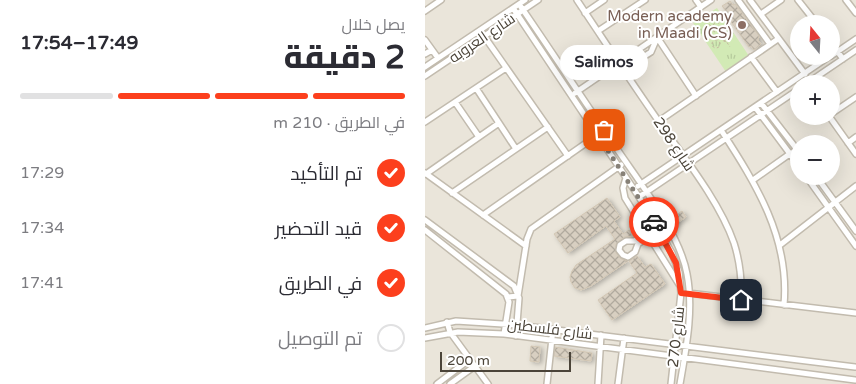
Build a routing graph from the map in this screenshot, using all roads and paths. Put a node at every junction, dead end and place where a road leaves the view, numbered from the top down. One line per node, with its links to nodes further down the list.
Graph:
1 (441, 0): 18 (street)
2 (525, 0): 14 (street, شارع العروبه)
3 (538, 0): 17 (street, شارع العروبه)
4 (577, 0): 19 (street, شارع 298)
5 (604, 0): 19 (street)
6 (645, 0): 29 (street)
7 (696, 0): 15 (street)
8 (711, 0): 15 (street)
9 (738, 0): 41 (street)
10 (751, 0): 23 (street)
11 (781, 0): 23 (street)
12 (798, 0): 24 (street)
13 (846, 0): 20 (street)
14 (519, 4): 16 (street, شارع العروبه); 17 (street, شارع 270)
15 (701, 7): 22 (path); 34 (street)
16 (513, 8): 21 (street, شارع 270); 49 (street, شارع العروبه)
17 (523, 10): 21 (street, شارع العروبه); 59 (street, شارع 270)
18 (425, 11)
19 (585, 13): 29 (street, شارع 298)
20 (856, 13)
21 (517, 14): 33 (street, شارع العروبه); 62 (street, شارع 270)
22 (707, 14): 25 (path); 26 (path); 27 (path)
23 (761, 14): 35 (street)
24 (810, 15)
25 (717, 22): 26 (path); 28 (path)
26 (713, 23): 27 (path)
27 (711, 26): 31 (path)
28 (722, 28): 30 (path); 32 (path)
29 (598, 31): 51 (street, شارع 298)
30 (720, 32): 31 (path); 32 (path)
31 (715, 35): 38 (path)
32 (723, 35): 39 (path); 40 (path); 40 (path)
33 (484, 36): 54 (street); 57 (street, شارع العروبه)
34 (657, 38): 51 (street); 51 (street); 63 (street)
35 (778, 39): 41 (street); 55 (street)
36 (856, 39): 44 (street)
37 (425, 40): 43 (street)
38 (713, 40): 39 (path); 39 (path)
39 (719, 40): 40 (path)
40 (725, 42): 42 (path)
41 (770, 44): 48 (street)
42 (730, 46)
43 (432, 50): 46 (street); 49 (street)
44 (840, 50)
45 (856, 50): 50 (street)
46 (425, 54)
47 (840, 54): 50 (street)
48 (751, 57): 60 (street); 63 (street)
49 (438, 58): 53 (street, شارع العروبه)
50 (843, 59): 56 (street)
51 (619, 63): 59 (street); 71 (street, شارع 298)
52 (818, 65): 55 (street)
53 (425, 67)
54 (506, 68): 58 (street); 75 (street)
55 (805, 74): 60 (street)
56 (819, 75)
57 (425, 76)
58 (476, 88): 65 (street); 73 (street)
59 (578, 91): 62 (street); 76 (street, شارع 270)
60 (777, 92): 66 (street)
61 (790, 95): 69 (street)
62 (571, 96): 78 (street, شارع 270)
63 (696, 96): 71 (street)
64 (856, 97): 68 (street)
65 (455, 102): 72 (street); 79 (street)
66 (761, 103): 67 (street); 69 (street)
67 (755, 107): 70 (street); 77 (street)
68 (840, 108)
69 (766, 111): 70 (street); 82 (street)
70 (760, 115): 81 (street); 85 (street)
71 (659, 121): 88 (street, شارع 298)
72 (425, 122)
73 (499, 123): 79 (street); 84 (street)
74 (836, 125): 83 (street)
75 (548, 127): 84 (street); 87 (street)
76 (604, 130): 78 (street); 89 (street, شارع 270)
77 (721, 130): 81 (street); 88 (street)
78 (598, 135): 87 (street); 91 (street, شارع 270)
79 (479, 137): 92 (street)
80 (856, 137): 83 (street)
81 (727, 138): 90 (street); 94 (street)
82 (790, 142)
83 (848, 143): 86 (street)
84 (516, 149): 100 (street)
85 (790, 154): 94 (street)
86 (856, 154)
87 (568, 156): 105 (street)
88 (683, 156): 90 (street, شارع 298); 95 (street)
89 (625, 162): 91 (street); 95 (street, شارع 270)
90 (689, 164): 101 (street); 124 (street, شارع 298)
91 (619, 166): 93 (street, شارع 270); 116 (street)
92 (425, 173): 100 (street)
93 (626, 178): 99 (street, شارع 270); 111 (street)
94 (753, 180): 115 (street)
95 (641, 184): 99 (street); 101 (street, شارع 270)
96 (812, 185): 104 (street)
97 (823, 185): 103 (street)
98 (856, 186): 103 (street)
99 (633, 189): 102 (street, شارع 270)
100 (452, 193): 105 (street)
101 (646, 193): 102 (street); 107 (street, شارع 270)
102 (639, 197): 108 (street, شارع 270)
103 (835, 202): 104 (street); 110 (street)
104 (829, 208): 115 (street); 117 (street)
105 (483, 215): 116 (street)
106 (425, 220): 112 (street)
107 (665, 222): 108 (street); 121 (street, شارع 270)
108 (658, 227): 111 (street); 120 (street, شارع 270)
109 (425, 230): 114 (street)
110 (856, 231)
111 (648, 234): 113 (street); 120 (street)
112 (450, 238): 114 (street); 118 (street)
113 (636, 243)
114 (445, 245): 119 (street)
115 (780, 245): 125 (street)
116 (526, 246): 122 (street)
117 (856, 246)
118 (477, 259): 119 (street); 122 (street)
119 (472, 266): 123 (street)
120 (681, 290): 121 (street); 139 (street, شارع 270)
121 (690, 294): 124 (street); 141 (street, شارع 270)
122 (518, 296): 123 (street); 129 (street)
123 (508, 297): 128 (street)
124 (741, 300): 125 (street)
125 (784, 305): 126 (street)
126 (856, 313)
127 (447, 322): 128 (street, شارع فلسطين); 130 (street, شارع فلسطين); 132 (street)
128 (506, 324): 129 (street, شارع فلسطين); 133 (street)
129 (517, 324): 131 (street, شارع فلسطين); 135 (street)
130 (425, 328)
131 (553, 329): 134 (street, شارع فلسطين); 138 (street)
132 (450, 332): 133 (street, شارع فلسطين); 136 (street, شارع فلسطين); 145 (street)
133 (504, 334): 135 (street, شارع فلسطين)
134 (601, 335): 137 (street, شارع فلسطين); 140 (street)
135 (516, 336): 138 (street, شارع فلسطين)
136 (425, 338)
137 (624, 338): 139 (street, شارع فلسطين); 142 (street)
138 (552, 340): 140 (street, شارع فلسطين); 152 (street)
139 (676, 344): 141 (street, شارع فلسطين); 143 (street, شارع 270)
140 (600, 346): 142 (street, شارع فلسطين); 153 (street)
141 (686, 346): 144 (street, شارع 270); 147 (street)
142 (622, 349): 143 (street, شارع فلسطين); 154 (street)
143 (675, 356): 144 (street, شارع فلسطين); 155 (street, شارع 270)
144 (685, 357): 148 (street); 156 (street, شارع 270)
145 (470, 359): 146 (street); 149 (street)
146 (475, 366): 150 (street); 151 (street)
147 (855, 366): 148 (street)
148 (855, 381)
149 (437, 384)
150 (451, 384)
151 (488, 384)
152 (547, 384)
153 (598, 384)
154 (618, 384)
155 (671, 384)
156 (681, 384)

